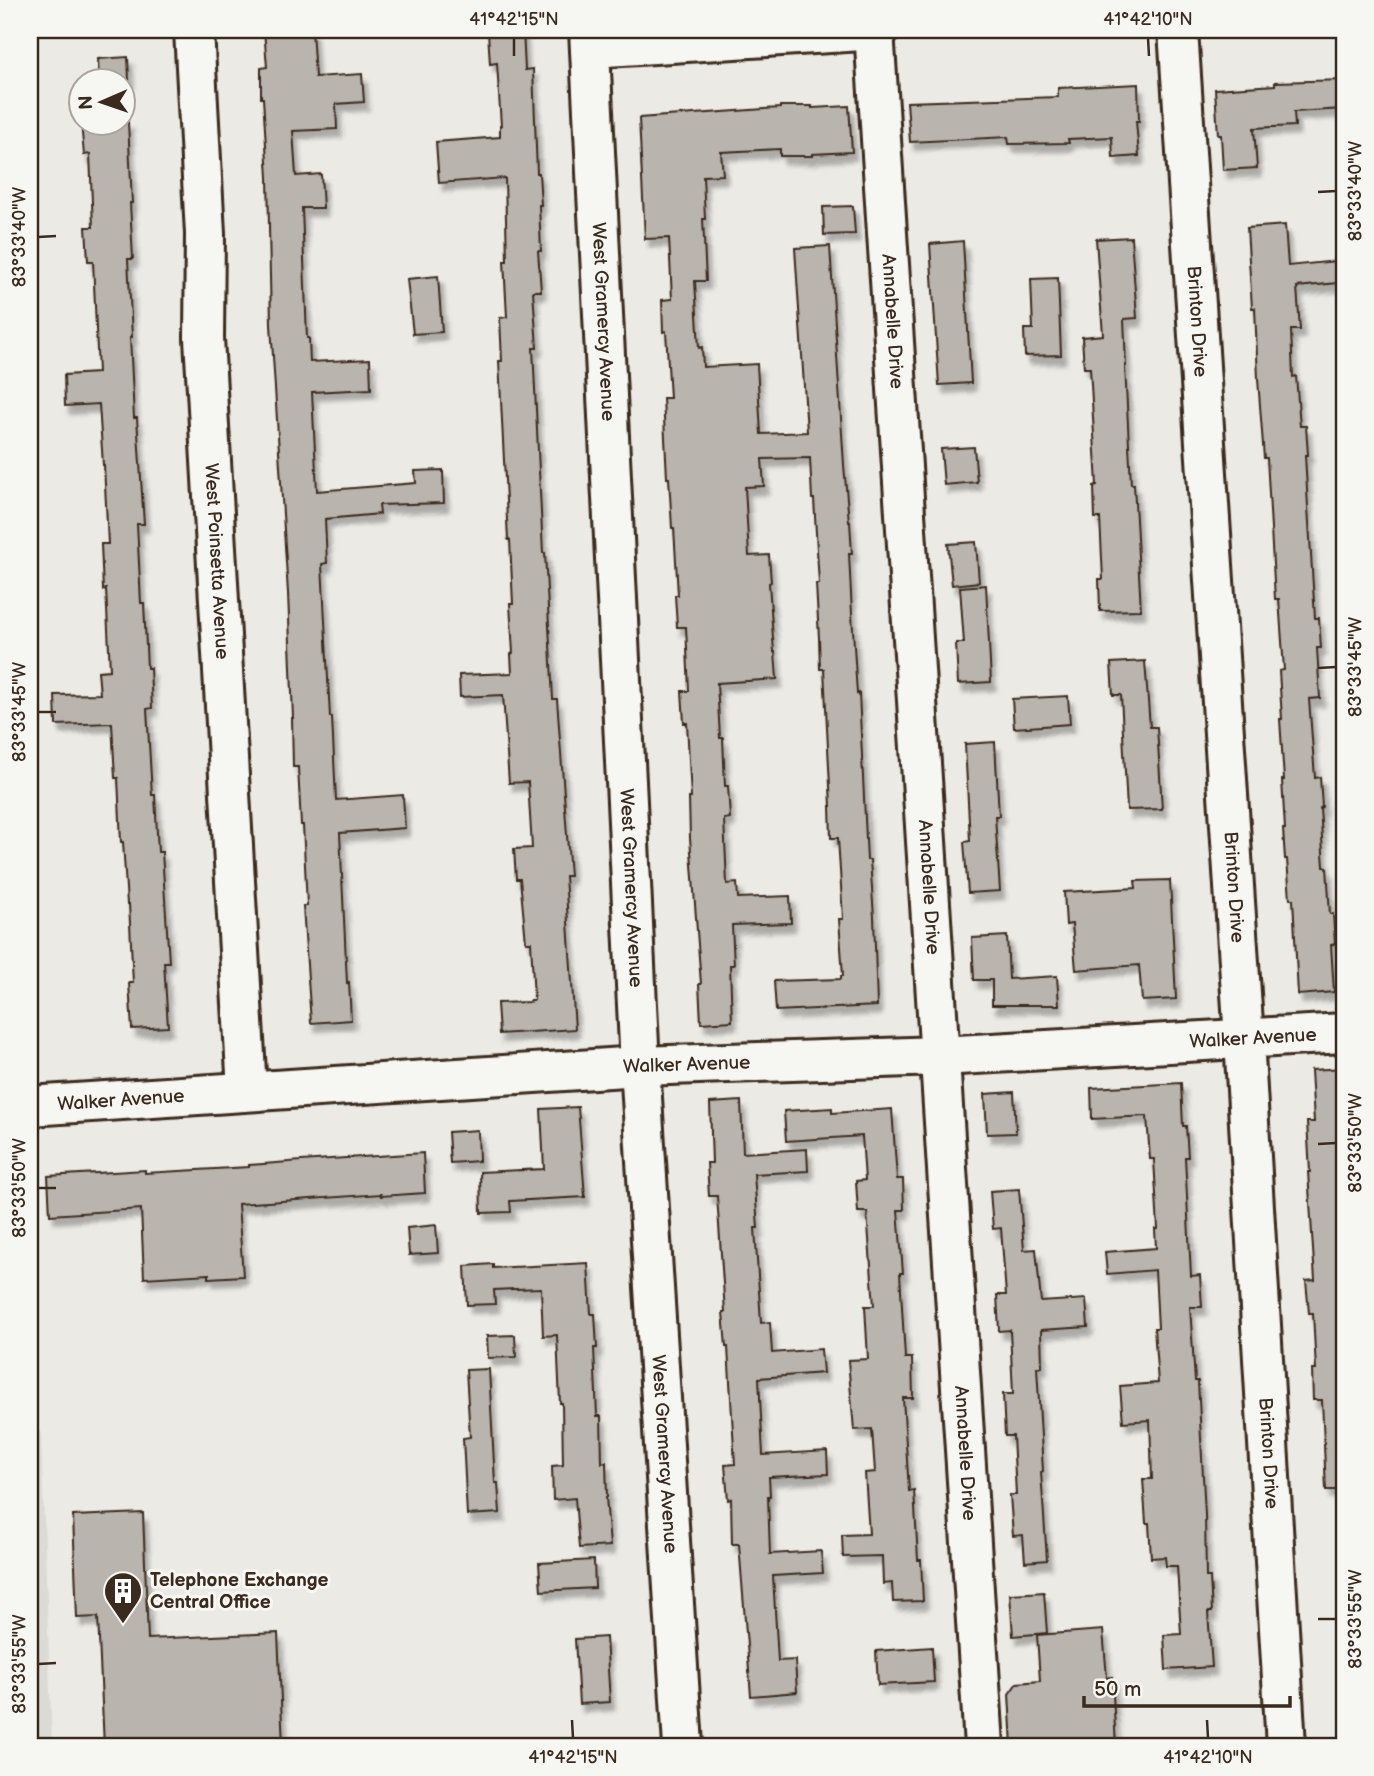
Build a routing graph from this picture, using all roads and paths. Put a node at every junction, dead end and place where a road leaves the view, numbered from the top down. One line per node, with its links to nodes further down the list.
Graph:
1 (194, 30): 9 (street, West Poinsetta Avenue)
2 (876, 30): 4 (street); 7 (street, Annabelle Drive)
3 (1178, 30): 6 (street, Brinton Drive)
4 (590, 39): 8 (street, West Gramercy Avenue)
5 (1344, 1033): 6 (street, Walker Avenue)
6 (1244, 1039): 7 (street, Walker Avenue); 13 (street, Brinton Drive)
7 (940, 1056): 8 (street, Walker Avenue); 12 (street, Annabelle Drive)
8 (640, 1066): 9 (street, Walker Avenue); 11 (street, West Gramercy Avenue)
9 (247, 1091): 10 (street, Walker Avenue)
10 (30, 1107)
11 (683, 1746)
12 (984, 1746)
13 (1286, 1746)

